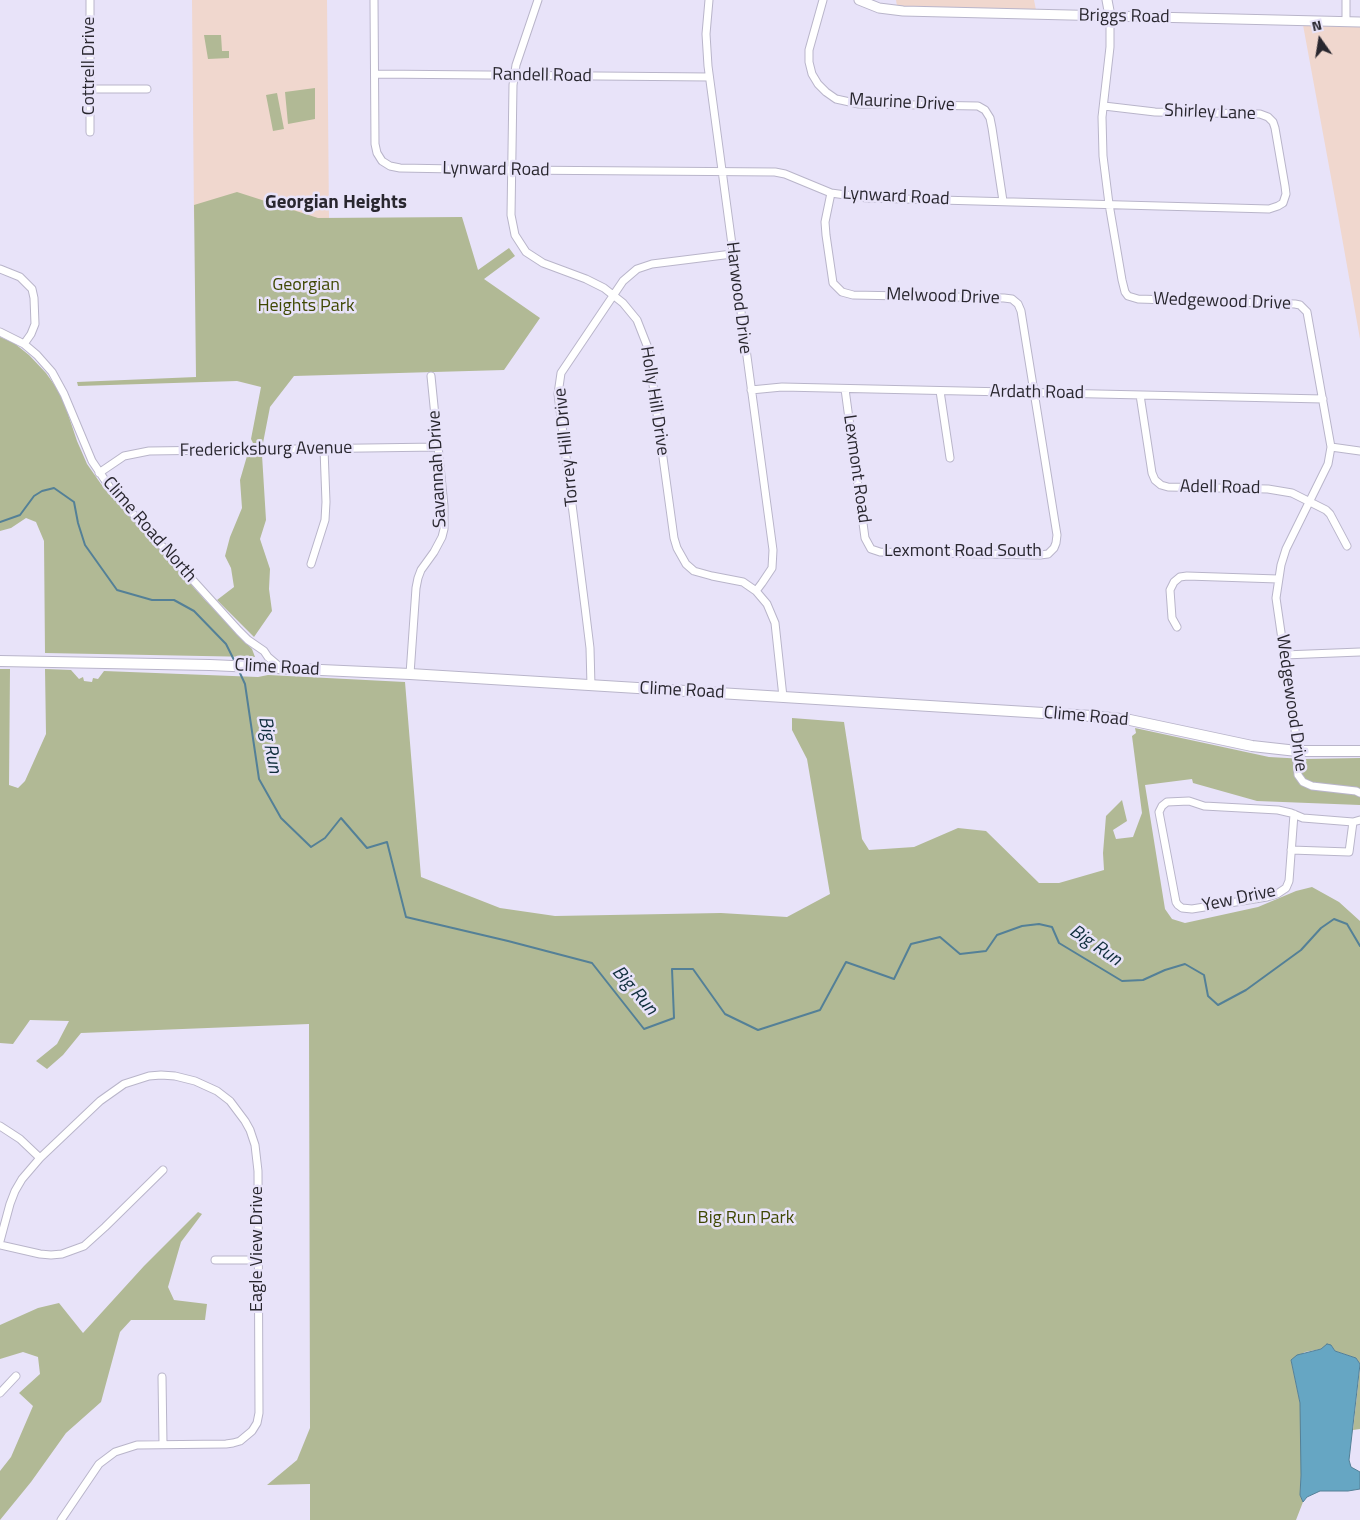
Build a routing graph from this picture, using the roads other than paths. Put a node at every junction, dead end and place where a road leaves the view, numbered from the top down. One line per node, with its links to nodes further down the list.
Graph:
1 (90, 0): 15 (street, Cottrell Drive)
2 (374, 0): 12 (street)
3 (538, 0): 13 (street, Holly Hill Drive)
4 (709, 0): 14 (street, Harwood Drive)
5 (823, 0): 23 (street, Maurine Drive)
6 (859, 0): 9 (street, Briggs Road)
7 (1107, 0): 9 (street, Wedgewood Drive)
8 (1346, 0): 10 (street)
9 (1110, 16): 10 (street, Briggs Road); 17 (street, Wedgewood Drive)
10 (1346, 22): 11 (street, Briggs Road)
11 (1360, 22)
12 (375, 74): 13 (street, Randell Road); 20 (street, Lynward Road)
13 (514, 75): 14 (street, Randell Road); 20 (street, Holly Hill Drive)
14 (709, 78): 21 (street, Harwood Drive)
15 (90, 89): 16 (street); 18 (street, Cottrell Drive)
16 (147, 89)
17 (1104, 106): 19 (street, Shirley Lane); 24 (street, Wedgewood Drive)
18 (90, 132)
19 (1281, 162): 24 (street, Lynward Road)
20 (511, 170): 21 (street, Lynward Road); 27 (street, Holly Hill Drive)
21 (722, 172): 22 (street, Lynward Road); 25 (street, Harwood Drive)
22 (831, 193): 23 (street, Lynward Road); 34 (street, Melwood Drive)
23 (1004, 201): 24 (street, Lynward Road)
24 (1109, 204): 36 (street, Wedgewood Drive)
25 (732, 254): 27 (street, Torrey Hill Drive); 32 (street, Harwood Drive)
26 (0, 269): 29 (street)
27 (613, 295): 49 (street, Holly Hill Drive); 56 (street, Torrey Hill Drive)
28 (0, 332): 29 (street, Clime Road North)
29 (24, 344): 42 (street, Clime Road North)
30 (432, 376): 37 (street, Savannah Drive)
31 (846, 389): 32 (street, Ardath Road); 33 (street, Ardath Road); 46 (street, Lexmont Road)
32 (751, 390): 49 (street, Harwood Drive)
33 (940, 391): 34 (street, Ardath Road); 41 (street)
34 (1034, 393): 35 (street, Ardath Road); 45 (street, Melwood Drive)
35 (1140, 395): 36 (street, Ardath Road); 43 (street, Adell Road)
36 (1323, 400): 38 (street, Wedgewood Drive)
37 (438, 447): 39 (street, Fredericksburg Avenue); 55 (street, Savannah Drive)
38 (1331, 447): 40 (street); 43 (street, Wedgewood Drive)
39 (324, 449): 42 (street, Fredericksburg Avenue); 47 (street)
40 (1360, 451)
41 (950, 458)
42 (99, 473): 54 (street, Clime Road North)
43 (1310, 502): 44 (street); 48 (street, Wedgewood Drive)
44 (1347, 546)
45 (1054, 548): 46 (street, Lexmont Road South)
46 (871, 549)
47 (311, 564)
48 (1278, 579): 50 (street); 52 (street, Wedgewood Drive)
49 (756, 590): 57 (street)
50 (1177, 627)
51 (1360, 652): 52 (street)
52 (1284, 654): 58 (street, Wedgewood Drive)
53 (0, 661): 54 (main road, Clime Road)
54 (282, 668): 55 (main road, Clime Road)
55 (410, 674): 56 (main road, Clime Road)
56 (591, 686): 57 (main road, Clime Road)
57 (783, 697): 58 (main road, Clime Road)
58 (1297, 751): 59 (main road, Clime Road); 60 (street, Wedgewood Drive)
59 (1360, 751)
60 (1360, 793)
61 (1294, 814): 62 (street); 63 (street, Yew Drive); 63 (street, Yew Drive)
62 (1356, 821): 63 (street)
63 (1291, 850)
64 (0, 1126): 65 (street)
65 (40, 1158): 67 (street, Eagle View Drive); 69 (street, Eagle View Drive)
66 (163, 1170): 67 (street)
67 (0, 1243)
68 (215, 1260): 69 (street)
69 (258, 1260): 73 (street, Eagle View Drive)
70 (16, 1376): 72 (street)
71 (162, 1377): 73 (street)
72 (0, 1393)
73 (163, 1444): 74 (street)
74 (61, 1520)

